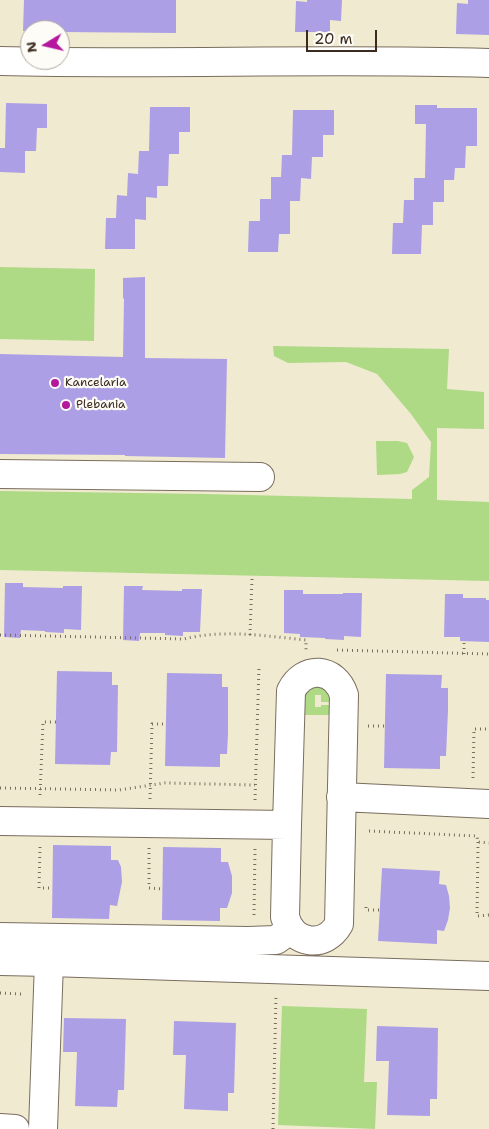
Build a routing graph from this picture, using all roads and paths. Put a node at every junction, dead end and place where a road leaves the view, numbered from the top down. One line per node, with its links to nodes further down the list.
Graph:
1 (0, 61): 2 (lane)
2 (489, 63)
3 (0, 474): 4 (lane)
4 (260, 477)
5 (252, 578): 7 (path)
6 (0, 635): 7 (path)
7 (250, 635): 9 (path)
8 (464, 641): 11 (path)
9 (316, 650)
10 (335, 650): 11 (path)
11 (464, 654): 12 (path)
12 (489, 654)
13 (56, 722): 20 (path)
14 (166, 724): 18 (path)
15 (489, 729): 16 (path)
16 (472, 780)
17 (255, 785): 18 (path)
18 (151, 786): 20 (path)
19 (0, 788): 20 (path)
20 (41, 788)
21 (341, 797): 22 (lane); 24 (lane); 29 (lane)
22 (489, 804)
23 (0, 821): 24 (lane)
24 (287, 825): 29 (lane)
25 (369, 831): 26 (path)
26 (478, 842): 27 (path); 28 (path)
27 (489, 843)
28 (489, 915)
29 (290, 930): 30 (lane)
30 (0, 937)
31 (0, 961): 32 (lane)
32 (49, 962): 33 (lane); 37 (lane)
33 (276, 970): 34 (lane); 38 (path)
34 (489, 976)
35 (0, 1128): 36 (lane)
36 (15, 1129)
37 (43, 1129)
38 (273, 1129)

